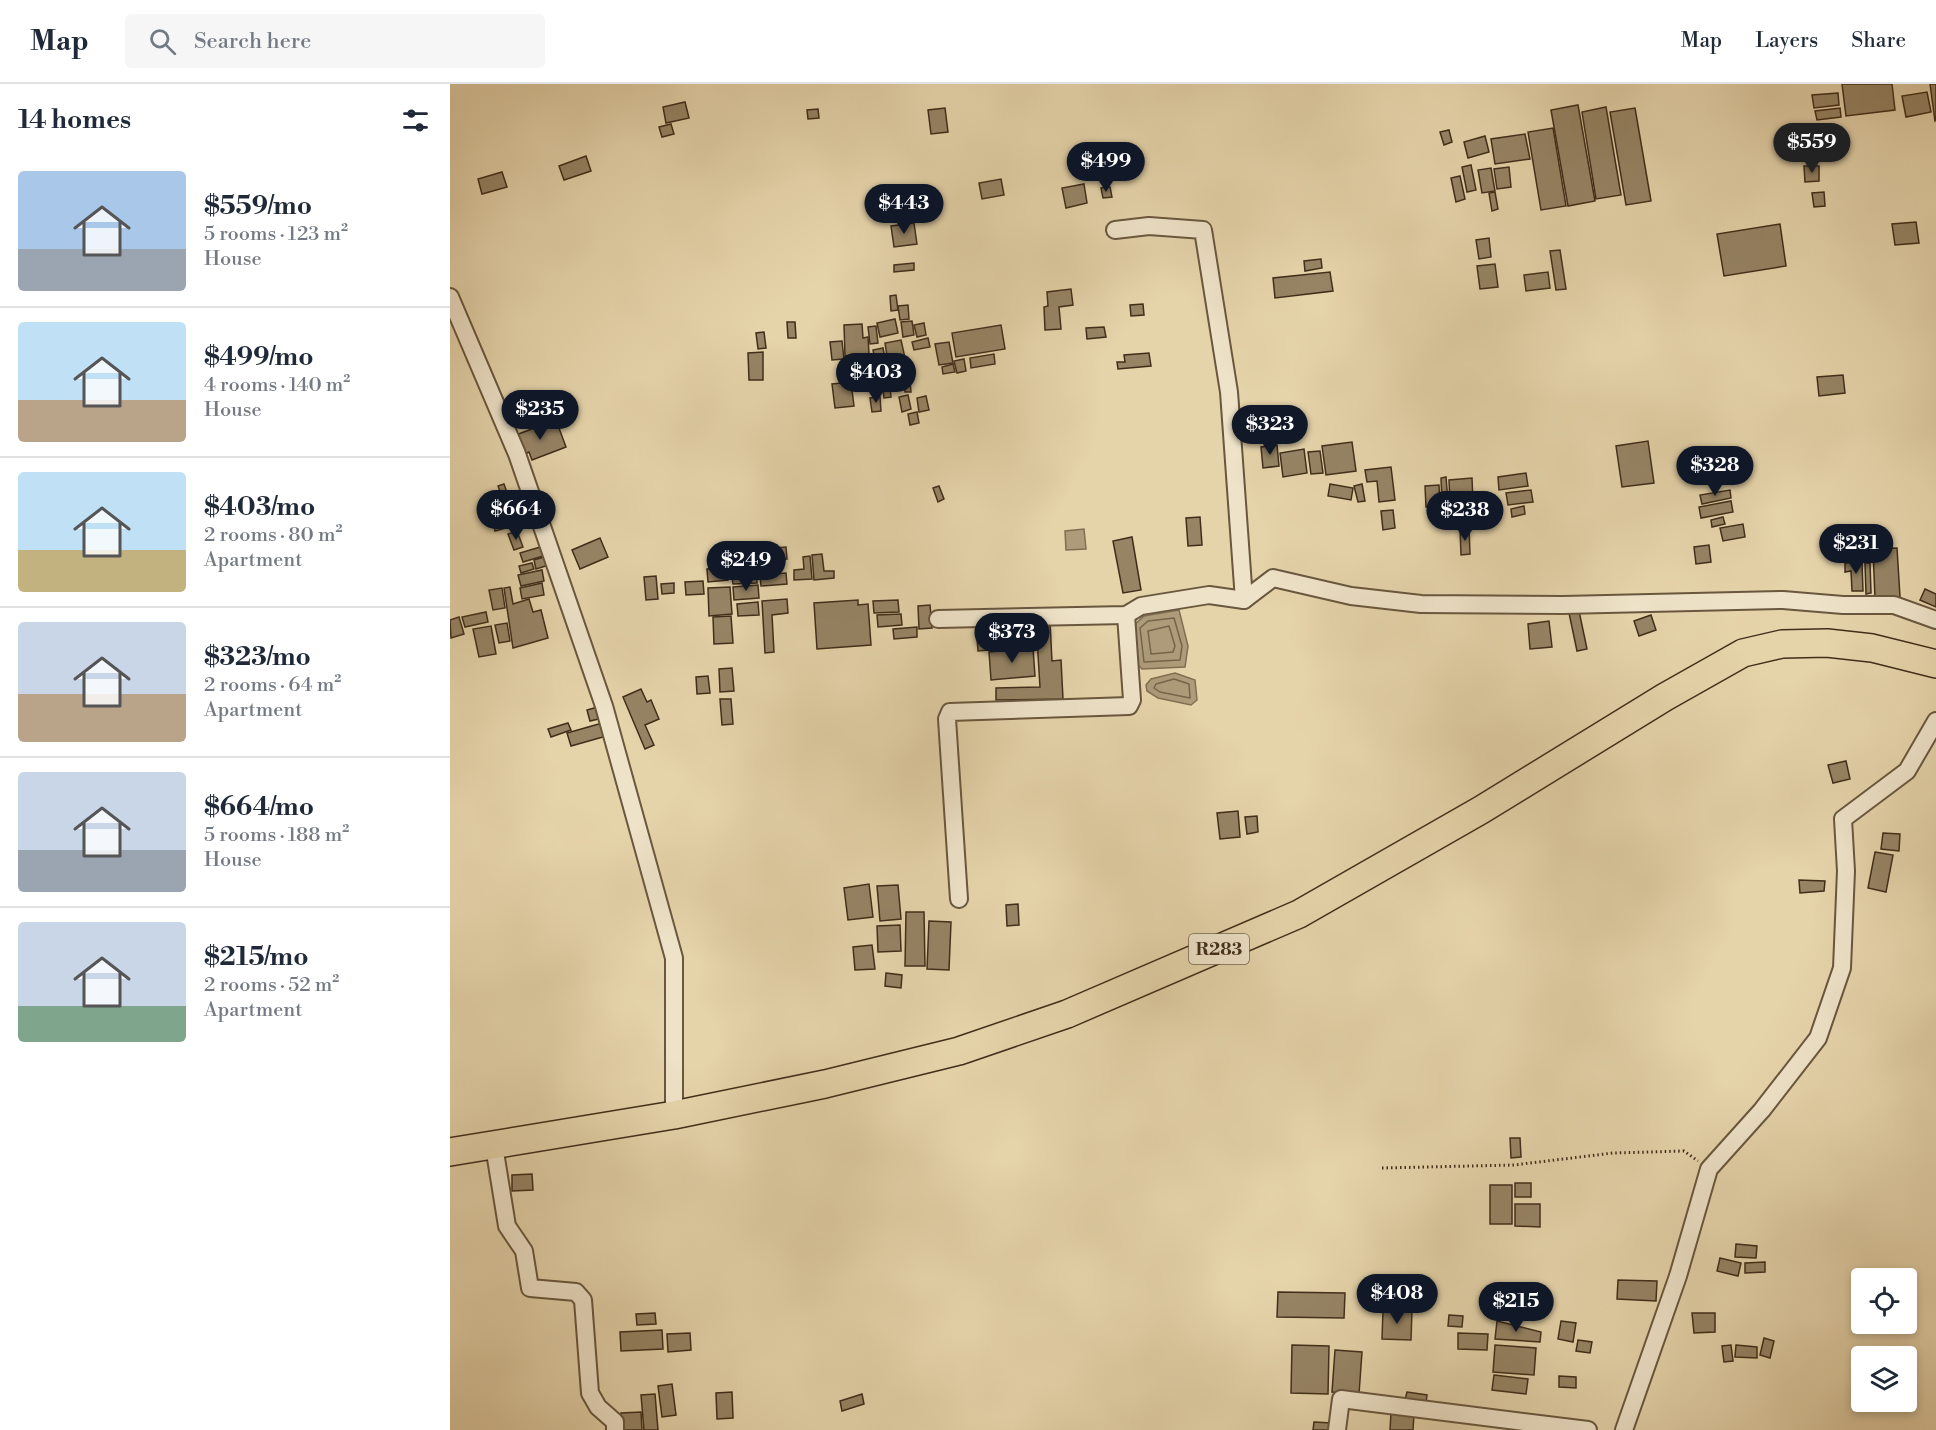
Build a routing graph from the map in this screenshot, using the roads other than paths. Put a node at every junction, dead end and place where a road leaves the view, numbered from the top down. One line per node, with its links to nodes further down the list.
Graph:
1 (1115, 230): 3 (street)
2 (450, 297): 10 (street)
3 (1244, 600): 4 (street); 6 (street)
4 (1126, 615): 5 (street); 9 (street)
5 (938, 619)
6 (1936, 620)
7 (1936, 664): 10 (main road, R283)
8 (1936, 721): 16 (street)
9 (959, 899)
10 (674, 1115): 11 (main road, R283)
11 (494, 1146): 12 (main road, R283); 13 (street)
12 (450, 1152)
13 (615, 1430)
14 (1337, 1430): 15 (street)
15 (1588, 1430)
16 (1624, 1430)

